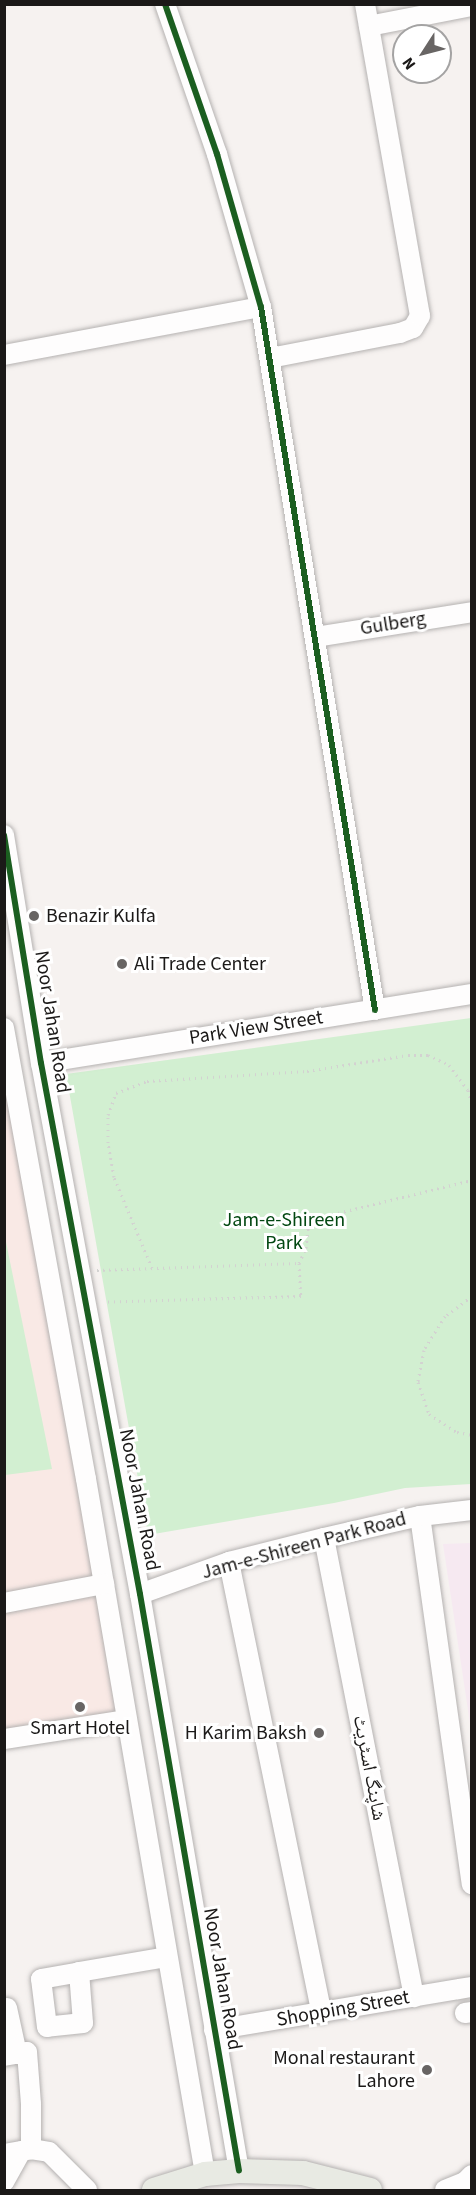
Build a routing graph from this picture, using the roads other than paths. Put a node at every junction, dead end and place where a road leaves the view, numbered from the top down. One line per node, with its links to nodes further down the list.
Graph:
1 (165, 4): 5 (street)
2 (365, 4): 4 (street)
3 (471, 6): 4 (street)
4 (369, 26): 7 (street)
5 (261, 307): 6 (street); 7 (street)
6 (4, 355)
7 (270, 358): 9 (street)
8 (471, 612): 9 (street, Gulberg)
9 (315, 637): 12 (street)
10 (4, 835): 14 (street, Noor Jahan Road)
11 (471, 994): 12 (street, Park View Street)
12 (375, 1010): 14 (street, Park View Street)
13 (4, 1028): 15 (street)
14 (41, 1063): 21 (street, Noor Jahan Road)
15 (8, 1069): 20 (street)
16 (471, 1510): 17 (street, Jam-e-Shireen Park Road)
17 (420, 1516): 18 (street, Jam-e-Shireen Park Road); 25 (street)
18 (324, 1538): 19 (street, Jam-e-Shireen Park Road); 31 (street, شاپنگ اسٹریٹ)
19 (229, 1562): 21 (street, Jam-e-Shireen Park Road); 33 (street)
20 (104, 1584): 22 (street); 23 (street)
21 (140, 1594): 34 (street, Noor Jahan Road)
22 (4, 1603)
23 (127, 1720): 24 (street); 28 (street)
24 (4, 1739)
25 (464, 1826): 26 (street); 27 (street)
26 (471, 1848)
27 (471, 1884)
28 (167, 1957): 29 (street); 38 (street)
29 (79, 1972)
30 (471, 1987): 31 (street, Shopping Street)
31 (414, 1997): 33 (street, Shopping Street)
32 (7, 2008): 35 (street)
33 (322, 2014): 34 (street, Shopping Street)
34 (214, 2030): 37 (street, Noor Jahan Road)
35 (11, 2055): 36 (street)
36 (19, 2151): 40 (street); 41 (street)
37 (239, 2171): 38 (main road); 43 (main road)
38 (205, 2174): 42 (main road)
39 (469, 2178): 44 (street)
40 (4, 2182)
41 (87, 2190)
42 (154, 2190)
43 (370, 2190)
44 (445, 2190)

